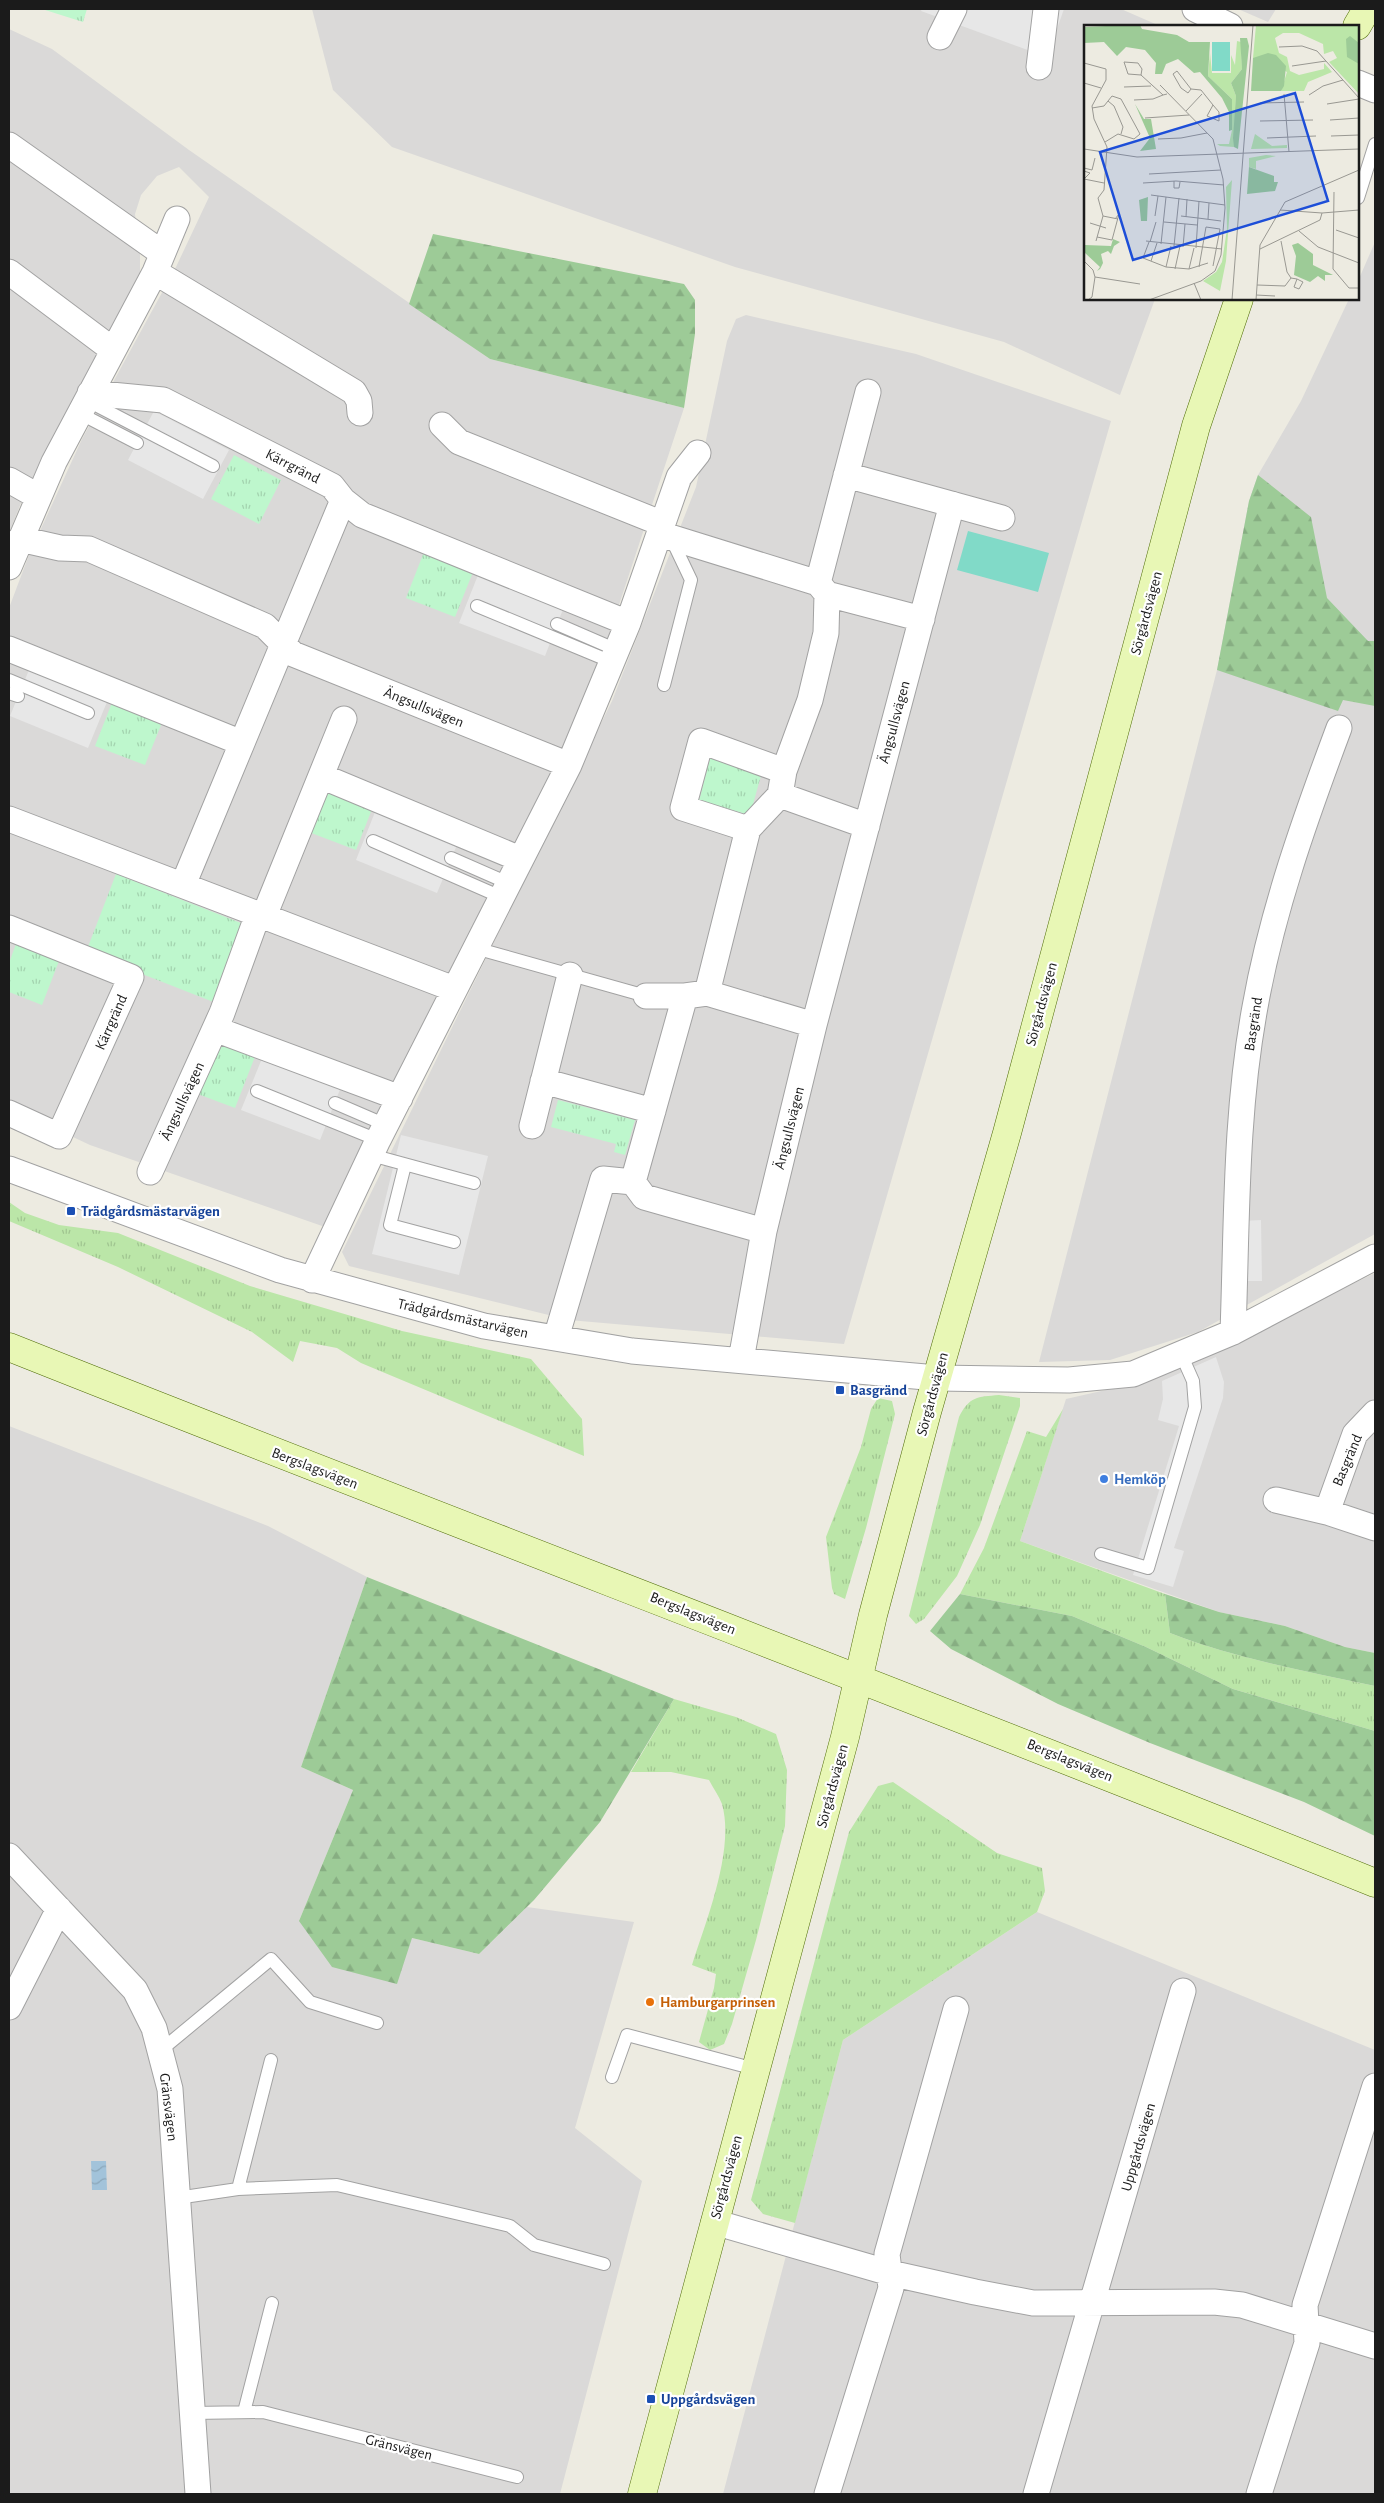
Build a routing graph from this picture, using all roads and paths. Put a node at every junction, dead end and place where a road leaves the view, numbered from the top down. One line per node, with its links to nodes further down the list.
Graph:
1 (954, 9): 7 (street)
2 (1195, 9): 5 (street)
3 (1367, 9): 6 (street)
4 (1042, 10): 8 (street)
5 (1228, 25)
6 (1358, 25)
7 (940, 37)
8 (1038, 67)
9 (1359, 83): 10 (street)
10 (1375, 90)
11 (1375, 144): 13 (lane)
12 (9, 145): 15 (street)
13 (1359, 195)
14 (177, 219): 15 (street)
15 (159, 262): 18 (street); 21 (street)
16 (9, 272): 18 (street)
17 (1239, 300): 93 (street, Sörgårdsvägen)
18 (113, 350): 20 (street)
19 (868, 392): 26 (street)
20 (85, 402): 23 (lane); 25 (lane); 28 (street); 29 (street, Kärrgränd)
21 (360, 413)
22 (442, 425): 32 (street)
23 (137, 443)
24 (698, 453): 32 (street)
25 (212, 466)
26 (846, 475): 30 (street); 35 (street)
27 (9, 480): 28 (street)
28 (39, 497): 33 (street)
29 (343, 500): 38 (street); 40 (street)
30 (952, 504): 31 (street); 37 (street, Ängsullsvägen)
31 (1002, 518)
32 (664, 532): 35 (street); 38 (street); 44 (lane)
33 (20, 539): 34 (street); 40 (street)
34 (9, 567)
35 (823, 588): 37 (street); 51 (street)
36 (477, 606): 42 (lane)
37 (922, 619): 55 (street, Ängsullsvägen)
38 (628, 622): 42 (street)
39 (557, 624): 42 (lane)
40 (282, 645): 49 (street); 50 (street, Ängsullsvägen)
41 (9, 649): 49 (street)
42 (615, 656): 50 (street)
43 (9, 680): 45 (lane)
44 (664, 685)
45 (16, 691): 46 (lane)
46 (88, 713)
47 (344, 718): 52 (street, Ängsullsvägen)
48 (1339, 728): 88 (street, Basgränd)
49 (242, 743): 60 (street)
50 (569, 765): 59 (street)
51 (784, 771): 53 (street); 56 (street)
52 (321, 776): 59 (street); 62 (street, Ängsullsvägen)
53 (780, 796): 55 (street); 56 (street)
54 (9, 819): 60 (street)
55 (867, 826): 69 (street, Ängsullsvägen)
56 (748, 829): 67 (street)
57 (373, 841): 61 (lane)
58 (451, 858): 61 (lane)
59 (520, 859): 61 (street)
60 (183, 886): 62 (street)
61 (505, 890): 64 (street)
62 (261, 915): 66 (street); 70 (street, Ängsullsvägen)
63 (9, 928): 76 (street, Kärrgränd)
64 (475, 948): 65 (lane); 66 (street)
65 (570, 975): 68 (lane); 71 (street)
66 (454, 989): 73 (street)
67 (696, 994): 68 (street); 69 (street); 75 (street)
68 (646, 996)
69 (814, 1025): 84 (street, Ängsullsvägen)
70 (215, 1030): 73 (street); 81 (street, Ängsullsvägen)
71 (543, 1081): 75 (street); 77 (street)
72 (257, 1091): 78 (lane)
73 (400, 1098): 78 (street)
74 (334, 1103): 78 (lane)
75 (653, 1111): 83 (street)
76 (9, 1113)
77 (532, 1126)
78 (378, 1140): 79 (lane); 87 (street)
79 (405, 1165): 82 (lane); 85 (lane)
80 (9, 1169): 87 (street, Trädgårdsmästarvägen)
81 (150, 1172)
82 (474, 1182)
83 (633, 1182): 84 (street); 89 (street)
84 (764, 1231): 92 (street, Ängsullsvägen)
85 (454, 1242)
86 (1375, 1257): 88 (street)
87 (312, 1280): 89 (street, Trädgårdsmästarvägen)
88 (1233, 1332): 91 (street)
89 (556, 1338): 92 (street, Trädgårdsmästarvägen)
90 (9, 1347): 99 (street, Bergslagsvägen)
91 (1181, 1354): 93 (street); 98 (lane)
92 (741, 1360): 93 (street, Trädgårdsmästarvägen)
93 (937, 1378): 99 (street, Sörgårdsvägen)
94 (1375, 1413): 96 (street, Basgränd)
95 (1276, 1500): 96 (street)
96 (1327, 1512): 97 (street)
97 (1375, 1528)
98 (1101, 1554)
99 (859, 1678): 101 (street, Bergslagsvägen); 109 (street, Sörgårdsvägen)
100 (9, 1856): 102 (street, Gränsvägen)
101 (1375, 1883)
102 (59, 1909): 104 (street); 107 (street, Gränsvägen)
103 (1183, 1990): 118 (street, Uppgårdsvägen)
104 (9, 2008)
105 (956, 2009): 116 (street)
106 (377, 2023): 107 (lane)
107 (160, 2051): 113 (street, Gränsvägen)
108 (272, 2060): 112 (lane)
109 (756, 2069): 110 (lane); 114 (street, Sörgårdsvägen)
110 (612, 2077)
111 (1375, 2086): 119 (street)
112 (238, 2189): 113 (lane); 115 (lane)
113 (178, 2198): 122 (street, Gränsvägen)
114 (714, 2222): 116 (street); 125 (street, Sörgårdsvägen)
115 (604, 2264)
116 (890, 2273): 118 (street); 126 (street)
117 (272, 2303): 121 (lane)
118 (1093, 2303): 119 (street); 127 (street, Uppgårdsvägen)
119 (1305, 2324): 120 (street); 128 (street)
120 (1375, 2346)
121 (244, 2412): 122 (lane, Gränsvägen); 123 (lane, Gränsvägen)
122 (193, 2413): 124 (street, Gränsvägen)
123 (517, 2477)
124 (198, 2494)
125 (642, 2494)
126 (827, 2494)
127 (1036, 2494)
128 (1259, 2494)

